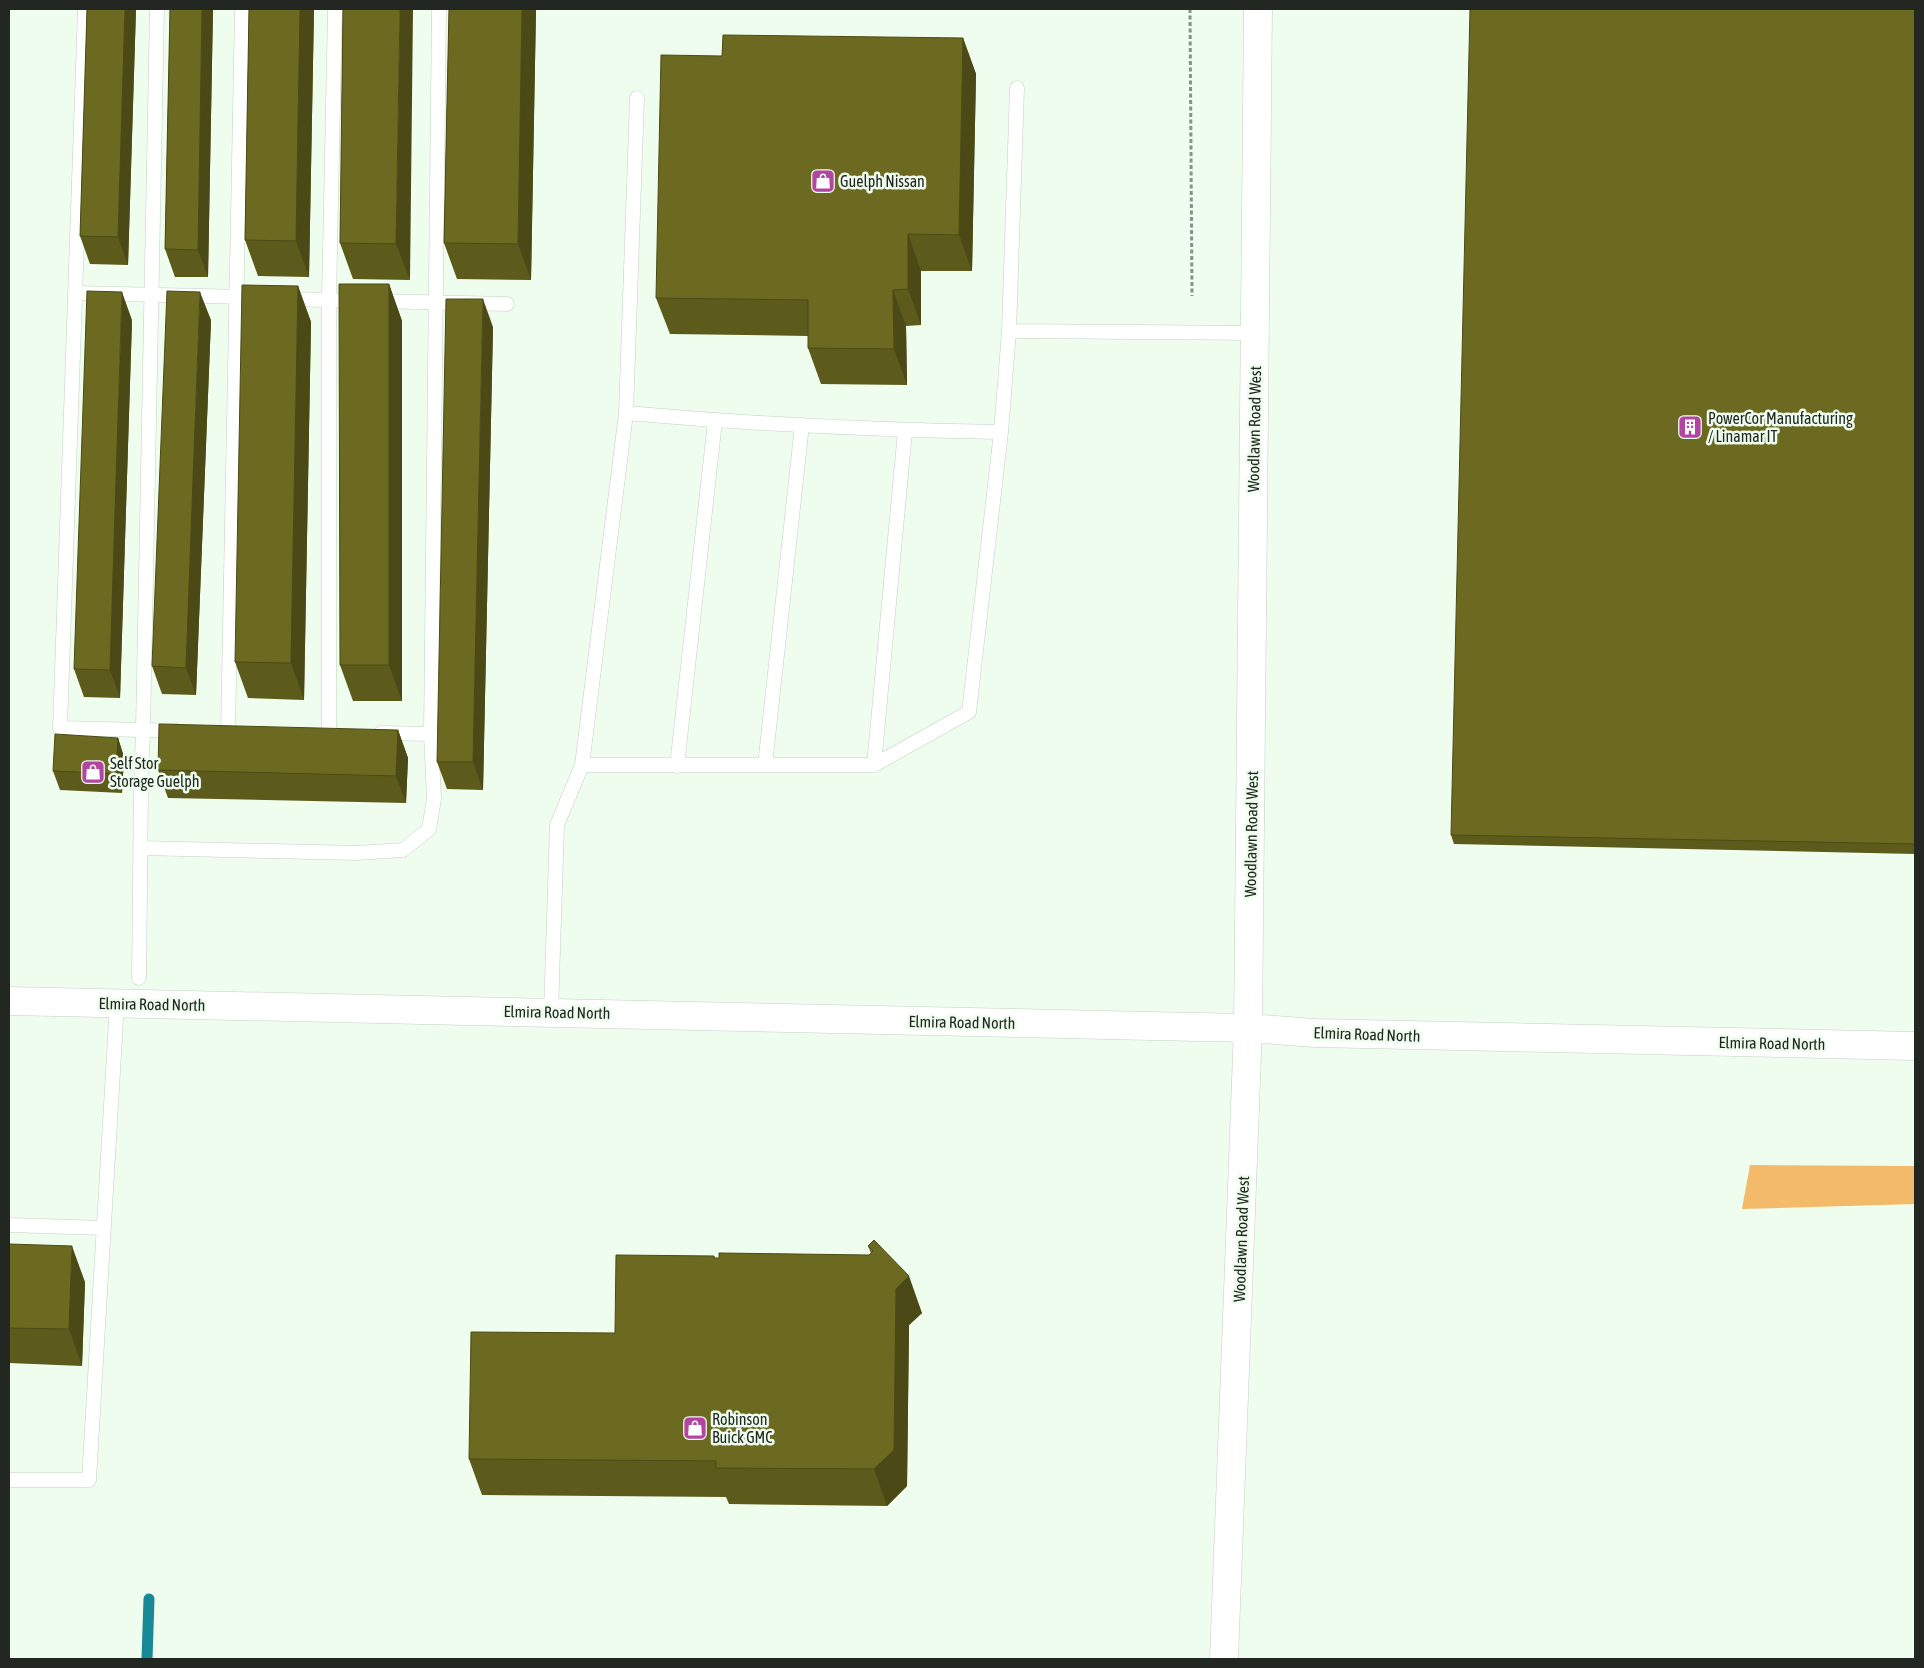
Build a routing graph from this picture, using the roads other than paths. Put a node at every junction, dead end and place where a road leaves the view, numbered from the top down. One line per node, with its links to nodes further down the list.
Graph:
1 (85, 9): 9 (lane)
2 (157, 9): 10 (lane)
3 (242, 9): 11 (lane)
4 (335, 9): 14 (lane)
5 (439, 9): 15 (lane)
6 (1258, 9): 18 (main road, Woodlawn Road West)
7 (1017, 88): 17 (lane)
8 (637, 98): 19 (lane)
9 (76, 293): 10 (lane); 24 (lane)
10 (151, 296): 11 (lane); 24 (lane)
11 (236, 297): 12 (lane); 26 (lane)
12 (255, 298)
13 (273, 298): 14 (lane)
14 (329, 300): 15 (lane); 27 (lane)
15 (435, 303): 16 (lane); 29 (lane)
16 (507, 304)
17 (1009, 331): 18 (lane); 23 (lane)
18 (1255, 333): 39 (main road, Woodlawn Road West)
19 (626, 413): 20 (lane); 30 (lane)
20 (715, 421): 21 (lane); 33 (lane)
21 (802, 425): 22 (lane); 31 (lane)
22 (905, 431): 23 (lane); 32 (lane)
23 (1001, 432): 32 (lane)
24 (143, 730): 25 (lane); 34 (lane)
25 (191, 731)
26 (229, 732)
27 (329, 732)
28 (366, 733): 29 (lane)
29 (431, 734): 34 (lane)
30 (582, 765): 33 (lane); 38 (lane)
31 (765, 765): 32 (lane); 33 (lane)
32 (874, 765)
33 (677, 766)
34 (140, 848): 35 (lane)
35 (139, 978)
36 (9, 1001): 37 (main road, Elmira Road North)
37 (117, 1003): 38 (main road, Elmira Road North); 42 (lane)
38 (551, 1012): 39 (main road, Elmira Road North)
39 (1248, 1028): 40 (main road, Elmira Road North); 44 (main road, Woodlawn Road West)
40 (1915, 1046)
41 (9, 1225): 42 (lane)
42 (104, 1228): 43 (lane)
43 (9, 1480)
44 (1224, 1659)

